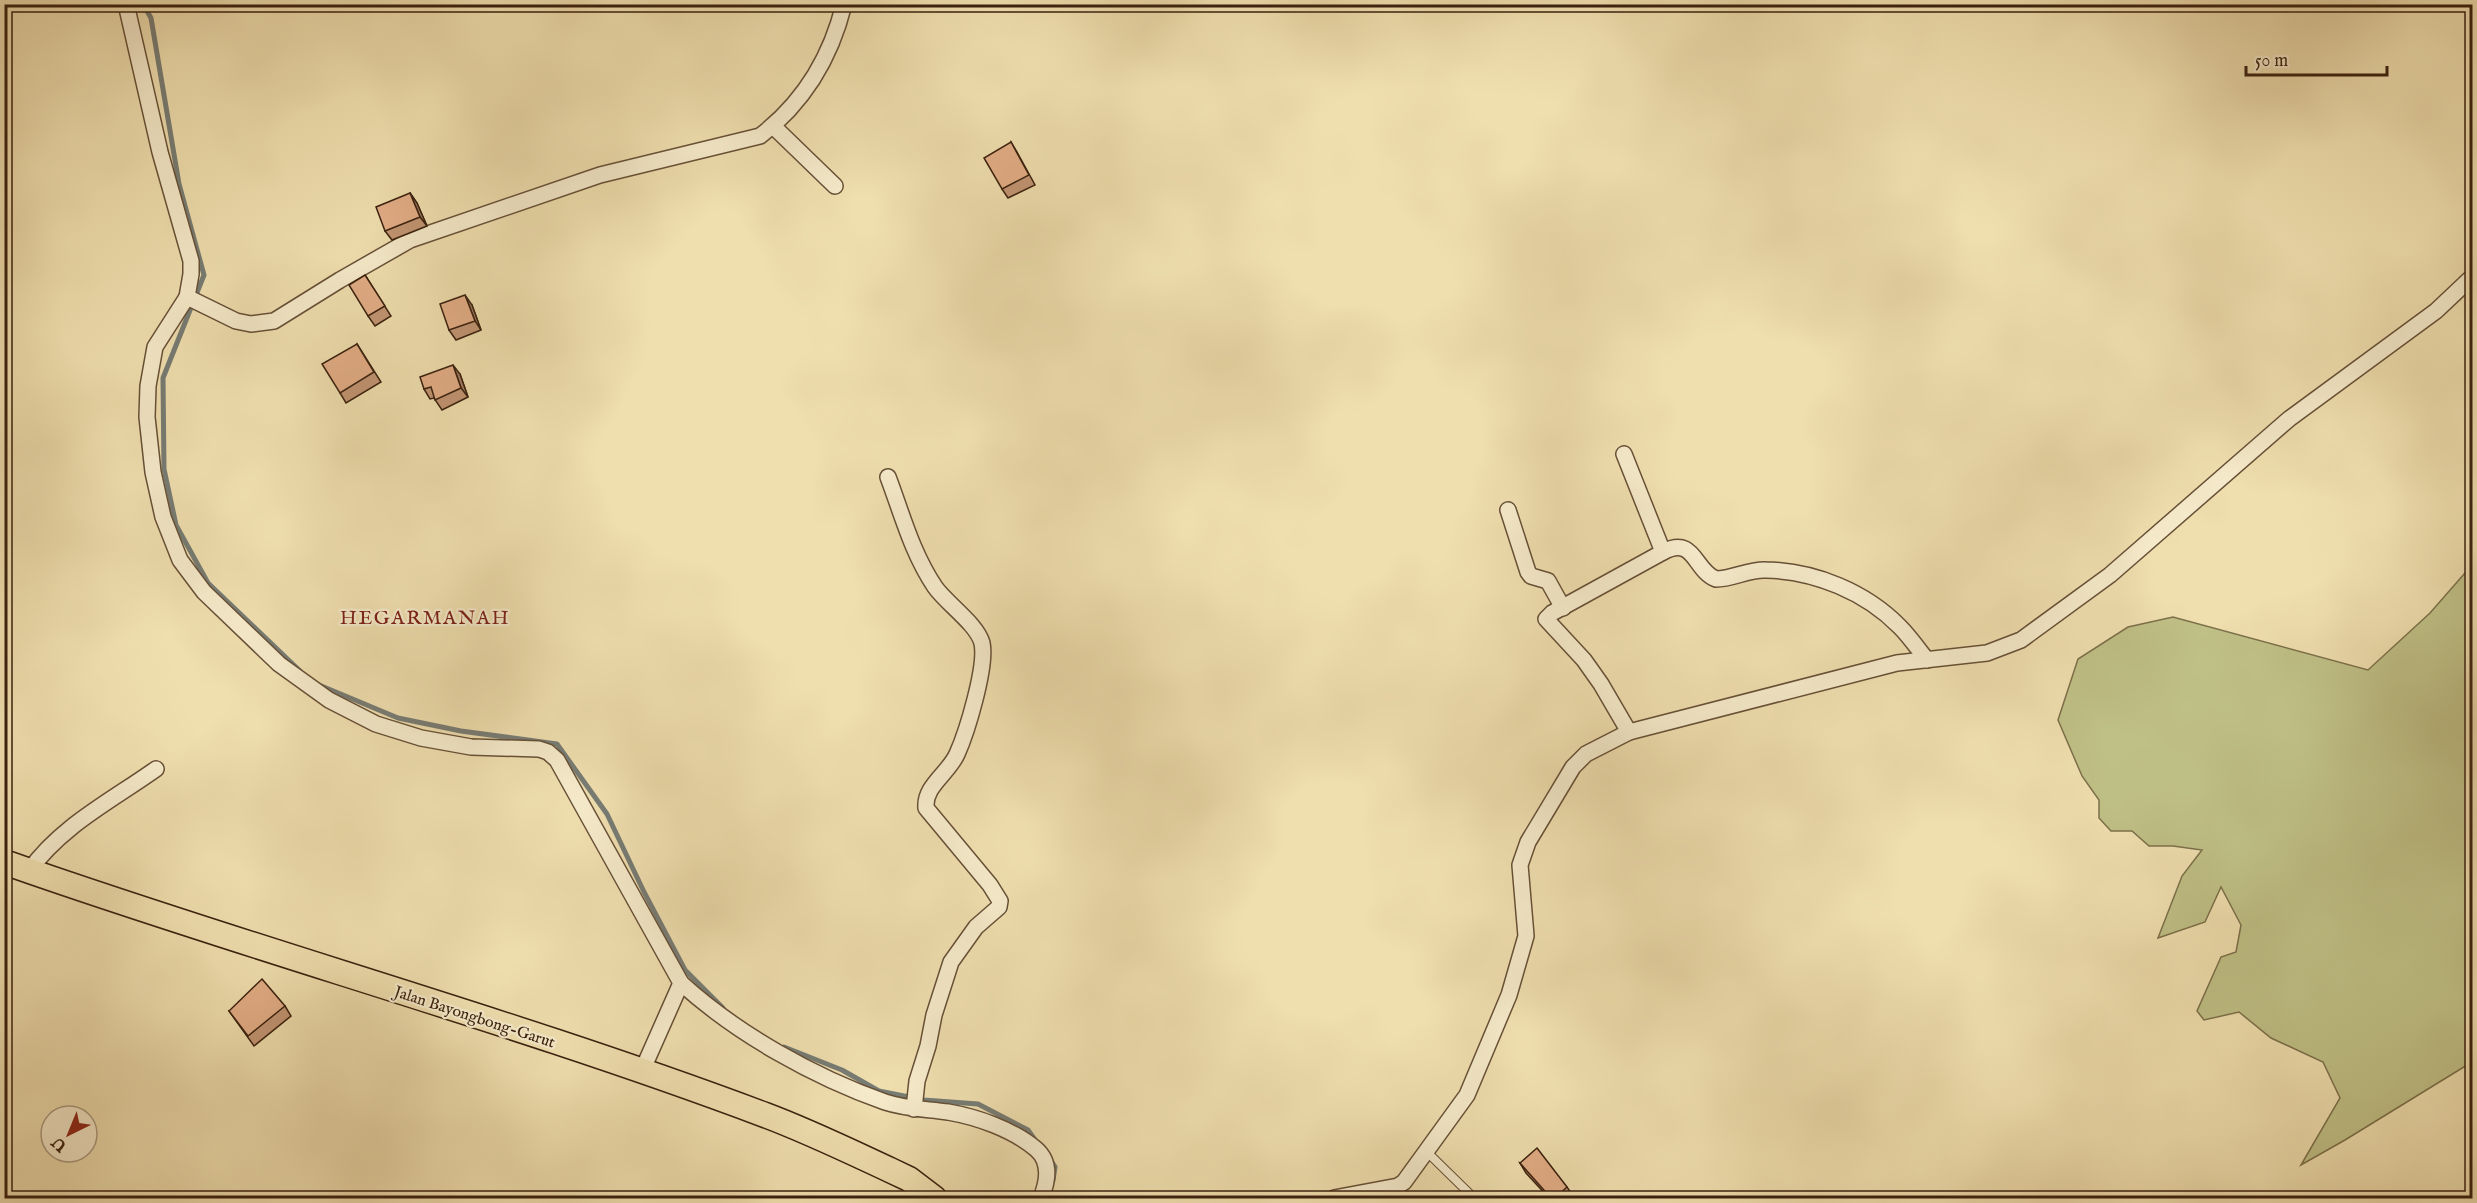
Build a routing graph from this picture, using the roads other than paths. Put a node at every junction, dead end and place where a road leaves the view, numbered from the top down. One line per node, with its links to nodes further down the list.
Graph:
1 (126, 4): 6 (street)
2 (844, 4): 3 (street)
3 (773, 126): 4 (street); 6 (street)
4 (835, 186)
5 (2472, 277): 12 (street)
6 (189, 297): 17 (street)
7 (1624, 454): 10 (street)
8 (888, 477): 19 (street)
9 (1508, 510): 11 (street)
10 (1663, 552): 11 (street); 12 (street)
11 (1563, 608): 13 (street)
12 (1927, 660): 13 (street)
13 (1629, 732): 20 (street)
14 (156, 769): 16 (street)
15 (4, 862): 16 (main road, Jalan Bayongbong-Garut)
16 (29, 871): 18 (main road, Jalan Bayongbong-Garut)
17 (681, 983): 18 (street); 19 (street)
18 (642, 1071): 21 (main road, Jalan Bayongbong-Garut)
19 (914, 1107): 22 (street)
20 (1427, 1152): 23 (street); 24 (lane)
21 (934, 1198)
22 (1041, 1198)
23 (1334, 1198)
24 (1474, 1198)

